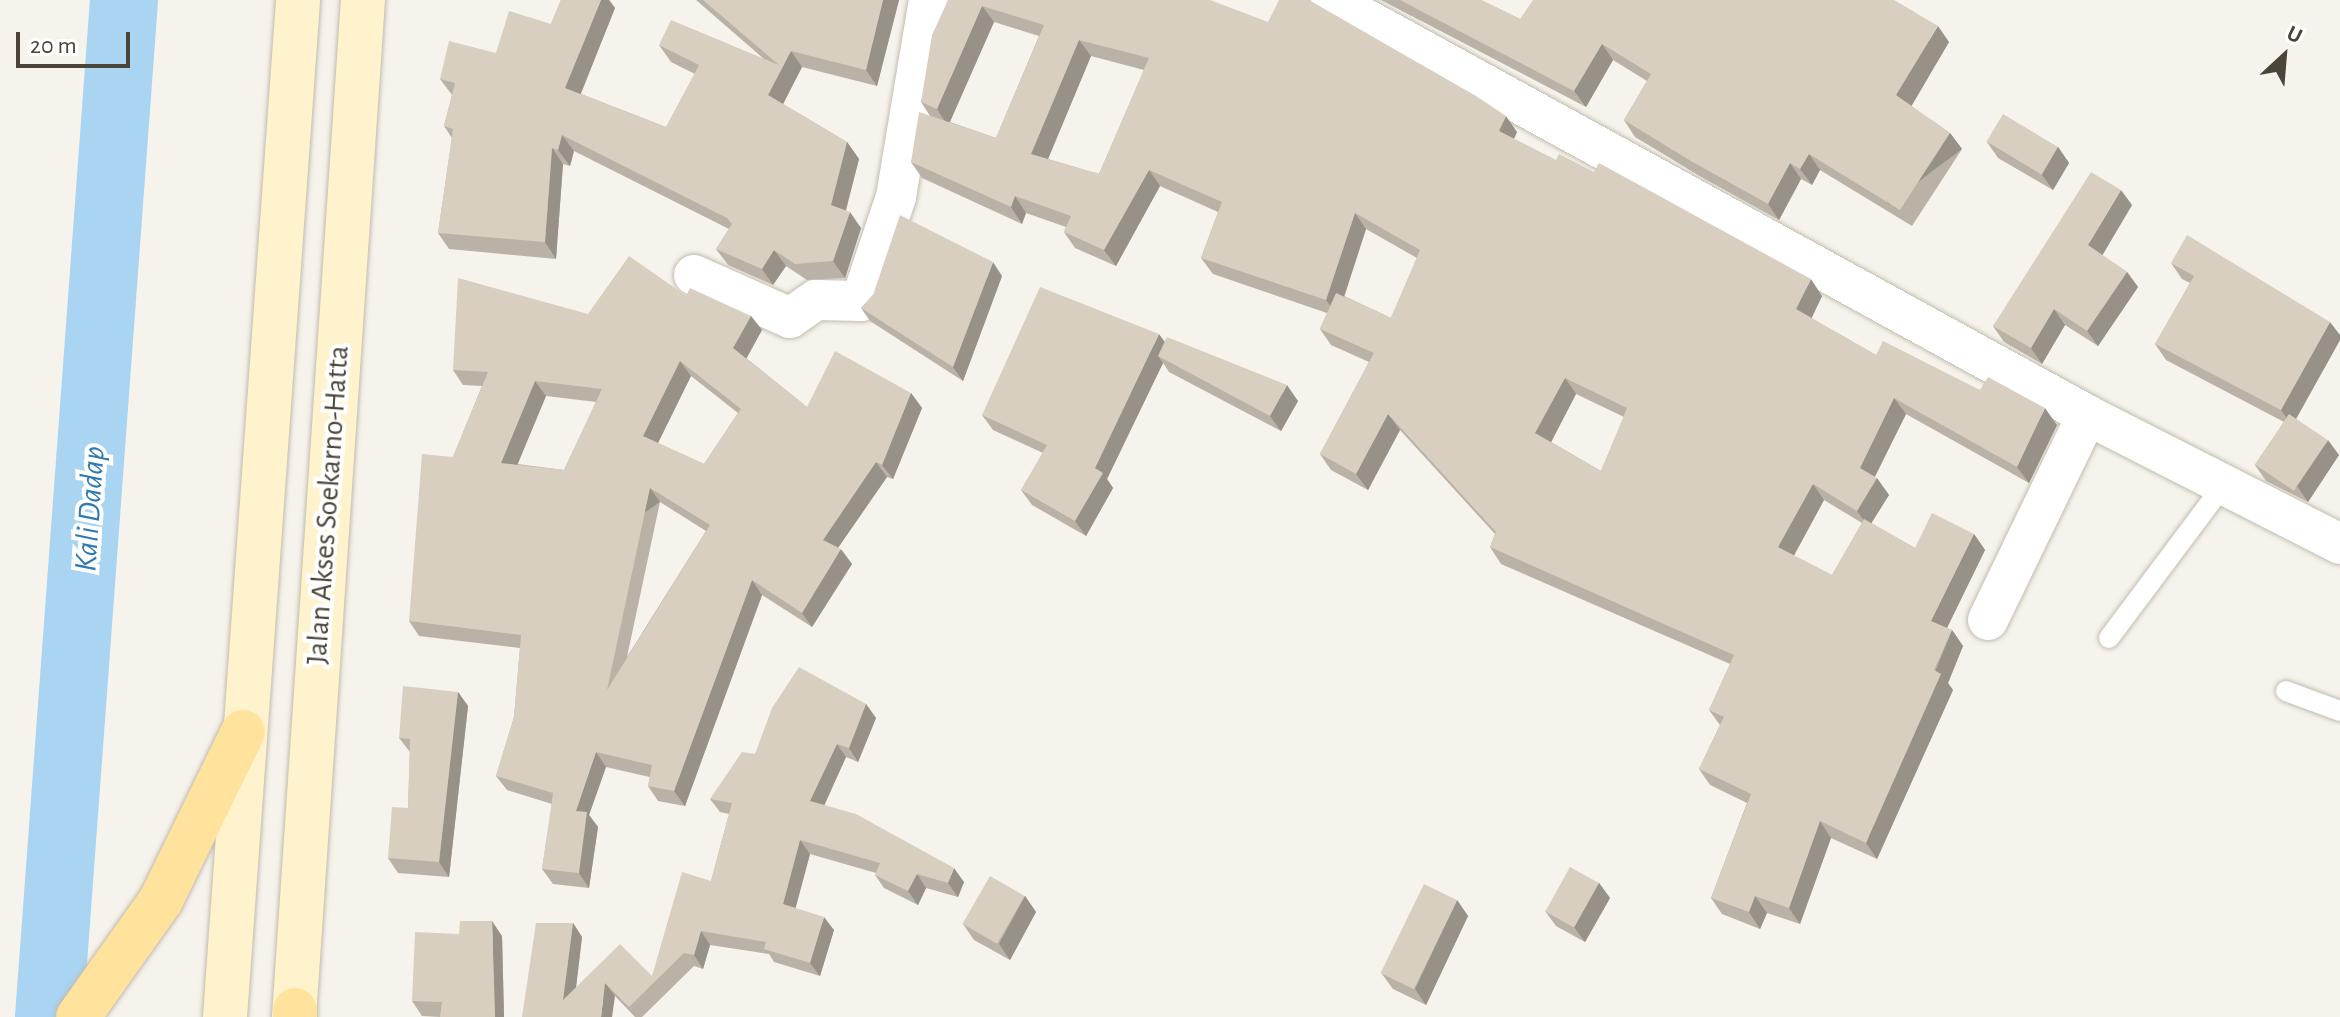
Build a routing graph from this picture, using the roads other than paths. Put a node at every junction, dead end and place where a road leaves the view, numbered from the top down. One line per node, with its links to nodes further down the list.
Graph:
1 (298, 0): 13 (main road)
2 (363, 0): 14 (main road, Jalan Akses Soekarno-Hatta)
3 (929, 0): 5 (street)
4 (1344, 3): 6 (street)
5 (694, 275)
6 (2087, 415): 7 (street); 9 (street)
7 (2222, 487): 8 (street); 10 (lane)
8 (2340, 544)
9 (1988, 620)
10 (2109, 638)
11 (2286, 691): 12 (lane)
12 (2340, 711)
13 (243, 732): 15 (main road); 16 (main road)
14 (295, 1015)
15 (78, 1017)
16 (225, 1017)

